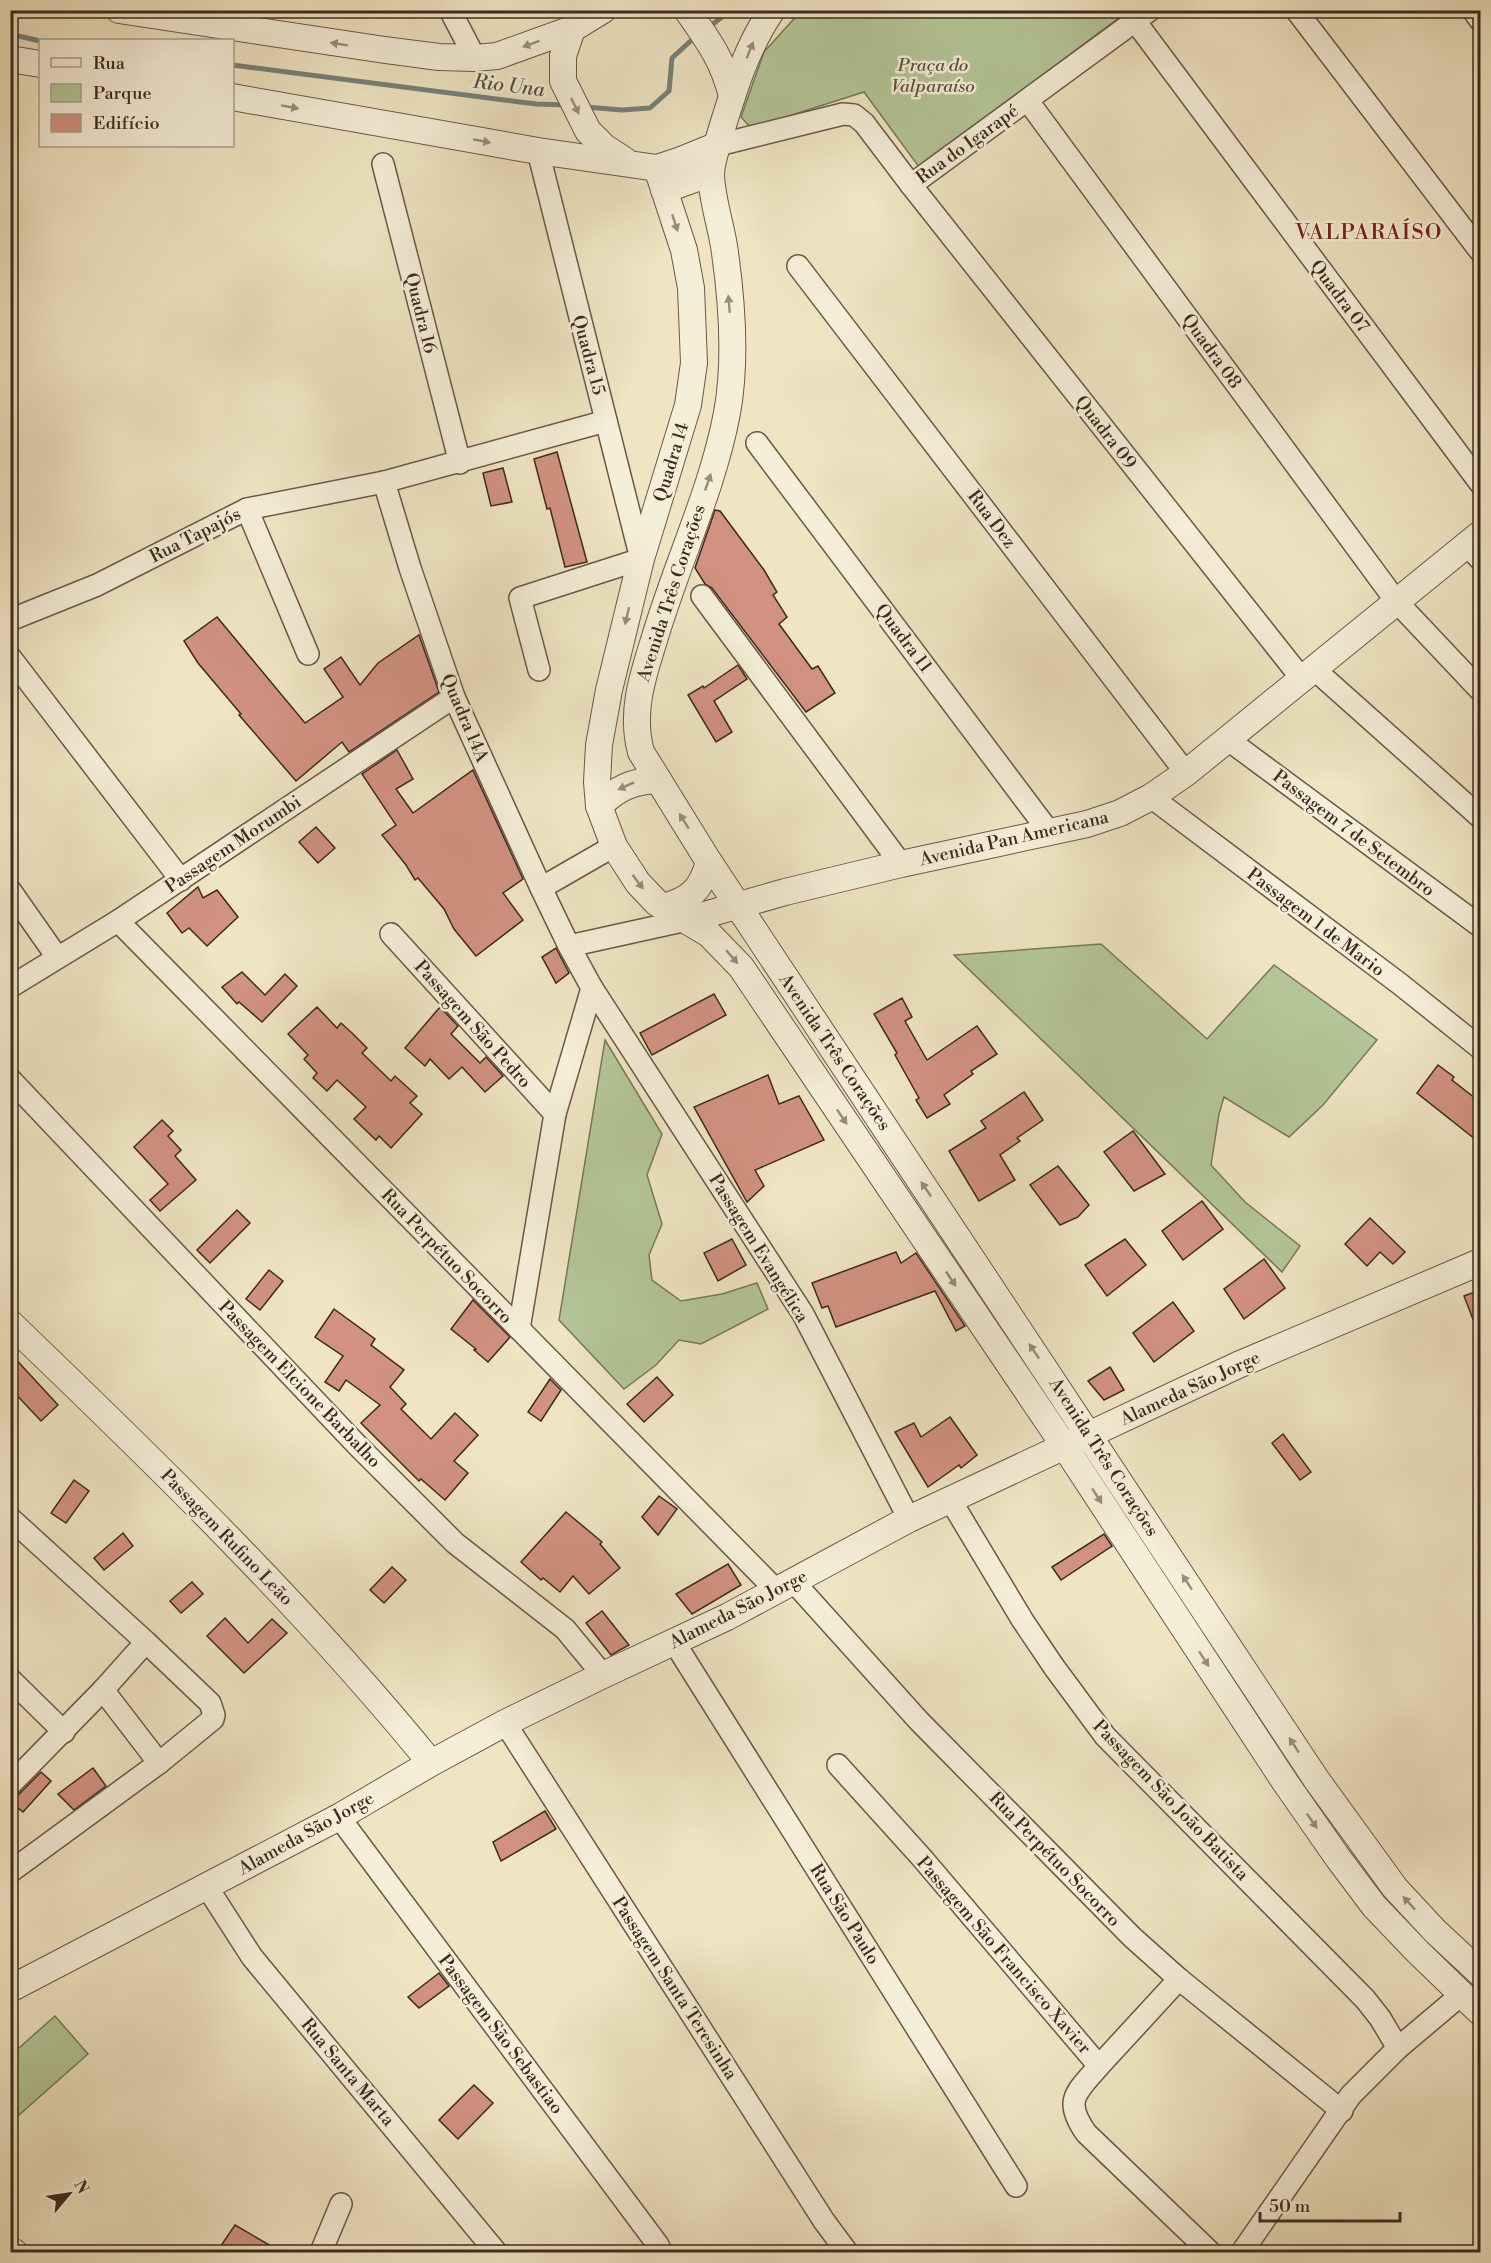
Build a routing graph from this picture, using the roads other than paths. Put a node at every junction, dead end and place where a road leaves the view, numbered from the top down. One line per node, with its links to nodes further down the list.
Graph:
1 (119, 10): 11 (street, one-way to 1)
2 (450, 10): 11 (street)
3 (603, 10): 10 (street)
4 (687, 10): 14 (street)
5 (772, 10): 14 (street, Avenida Três Corações, one-way to 5)
6 (1296, 10): 24 (street)
7 (1473, 10): 9 (street)
8 (1142, 16): 16 (street, Rua do Igarapé); 30 (street, Quadra 07)
9 (1480, 20)
10 (572, 29): 11 (street, one-way to 11); 19 (street, one-way to 19)
11 (475, 57)
12 (10, 59): 13 (street)
13 (39, 64)
14 (732, 96): 17 (street, Avenida Três Corações)
15 (234, 97): 18 (street, one-way to 18)
16 (1028, 100): 23 (street, Rua do Igarapé); 35 (street, Quadra 08)
17 (718, 145): 21 (street, Avenida Três Corações); 22 (street); 23 (street, Rua do Igarapé)
18 (538, 152): 19 (street); 26 (street, Quadra 15)
19 (627, 162): 22 (street)
20 (383, 164): 28 (street, Quadra 16)
21 (711, 173): 22 (street); 45 (street, Avenida Três Corações, one-way to 21)
22 (660, 179): 33 (street, Quadra 14, one-way to 33)
23 (910, 185): 40 (street, Quadra 09)
24 (1480, 251)
25 (798, 266): 44 (street, Rua Dez)
26 (606, 422): 28 (street, Rua Tapajós); 33 (street, Quadra 15)
27 (757, 442): 49 (street, Quadra 11)
28 (460, 463): 29 (street, Rua Tapajós)
29 (384, 482): 31 (street, Rua Tapajós); 42 (street, Quadra 14A)
30 (1480, 483)
31 (247, 509): 36 (street, Rua Tapajós); 37 (street)
32 (1476, 546): 35 (street, Avenida Pan Americana)
33 (641, 559): 39 (street); 47 (street, Avenida Três Corações, one-way to 47)
34 (702, 596): 52 (street)
35 (1403, 609): 40 (street, Avenida Pan Americana); 41 (street, Quadra 08)
36 (10, 620)
37 (308, 654)
38 (10, 657): 53 (street)
39 (539, 670)
40 (1314, 675): 43 (street, Avenida Pan Americana); 48 (street, Quadra 09)
41 (1480, 690)
42 (454, 697): 53 (street, Passagem Morumbi); 54 (street, Quadra 14A)
43 (1227, 739): 44 (street, Avenida Pan Americana); 60 (street, Passagem 7 de Setembro)
44 (1186, 773): 46 (street, Avenida Pan Americana)
45 (658, 780): 47 (street, one-way to 47); 51 (street, Avenida Três Corações, one-way to 45)
46 (1151, 797): 49 (street, Avenida Pan Americana); 66 (street, Passagem 1 de Mario)
47 (599, 806): 50 (street, Avenida Três Corações)
48 (1480, 817)
49 (1050, 833): 52 (street, Avenida Pan Americana)
50 (614, 846): 54 (street); 57 (street, Avenida Três Corações, one-way to 57)
51 (709, 862): 56 (street, Avenida Três Corações); 57 (street)
52 (901, 864): 56 (street, Avenida Pan Americana)
53 (181, 880): 59 (street, Passagem Morumbi)
54 (541, 888): 62 (street, Quadra 14A)
55 (10, 890): 63 (street)
56 (738, 906): 58 (street, Avenida Pan Americana); 72 (street, Avenida Três Corações, one-way to 56)
57 (664, 908): 58 (street, Avenida Três Corações)
58 (687, 920): 62 (street, Avenida Pan Americana); 73 (street, Avenida Três Corações, one-way to 73)
59 (118, 921): 63 (street, Passagem Morumbi); 71 (street, Rua Perpétuo Socorro)
60 (1480, 926)
61 (391, 934): 68 (street, Passagem São Pedro)
62 (569, 946): 65 (street, Passagem Evangélica)
63 (57, 957): 64 (street, Passagem Morumbi)
64 (10, 987)
65 (592, 988): 68 (street); 76 (street, Passagem Evangélica)
66 (1480, 1048)
67 (10, 1079): 80 (street, Passagem Elcione Barbalho)
68 (555, 1114): 71 (street)
69 (1480, 1262): 72 (street, Alameda São Jorge)
70 (10, 1323): 86 (street, Passagem Rufino Leão)
71 (519, 1329): 77 (street, Rua Perpétuo Socorro)
72 (1090, 1435): 73 (street, Alameda São Jorge); 92 (street, Avenida Três Corações, one-way to 72)
73 (1065, 1447): 74 (street, Alameda São Jorge); 93 (street, Avenida Três Corações, one-way to 93)
74 (951, 1501): 76 (street, Alameda São Jorge); 99 (street, Passagem São João Batista)
75 (10, 1518): 78 (street)
76 (909, 1519): 77 (street, Alameda São Jorge)
77 (785, 1586): 79 (street, Alameda São Jorge); 95 (street, Rua Perpétuo Socorro)
78 (146, 1642): 82 (street); 85 (street)
79 (674, 1642): 80 (street, Alameda São Jorge); 102 (street, Rua São Paulo)
80 (603, 1675): 83 (street, Alameda São Jorge)
81 (10, 1679): 84 (street)
82 (103, 1690): 84 (street); 85 (street)
83 (506, 1723): 86 (street, Alameda São Jorge); 107 (street, Passagem Santa Teresinha)
84 (64, 1732): 88 (street)
85 (159, 1763): 90 (street)
86 (431, 1763): 89 (street, Alameda São Jorge)
87 (838, 1765): 100 (street, Passagem São Francisco Xavier)
88 (10, 1785)
89 (339, 1817): 91 (street, Alameda São Jorge); 106 (street, Passagem São Sebastiao)
90 (10, 1872)
91 (207, 1887): 96 (street, Alameda São Jorge); 105 (street, Rua Santa Marta)
92 (1435, 1930): 93 (street); 94 (street, Avenida Três Corações)
93 (1418, 1952): 97 (street, Avenida Três Corações)
94 (1480, 1973)
95 (1179, 1979): 100 (street); 101 (street, Rua Perpétuo Socorro)
96 (10, 1989)
97 (1462, 1994): 98 (street, Avenida Três Corações); 99 (street)
98 (1480, 2012)
99 (1398, 2048): 101 (street)
100 (1099, 2066): 108 (street, Passagem São Francisco Xavier)
101 (1342, 2111): 109 (street)
102 (1016, 2186)
103 (342, 2204): 104 (street)
104 (321, 2253)
105 (496, 2253)
106 (661, 2253)
107 (847, 2253)
108 (1210, 2253)
109 (1242, 2253)

